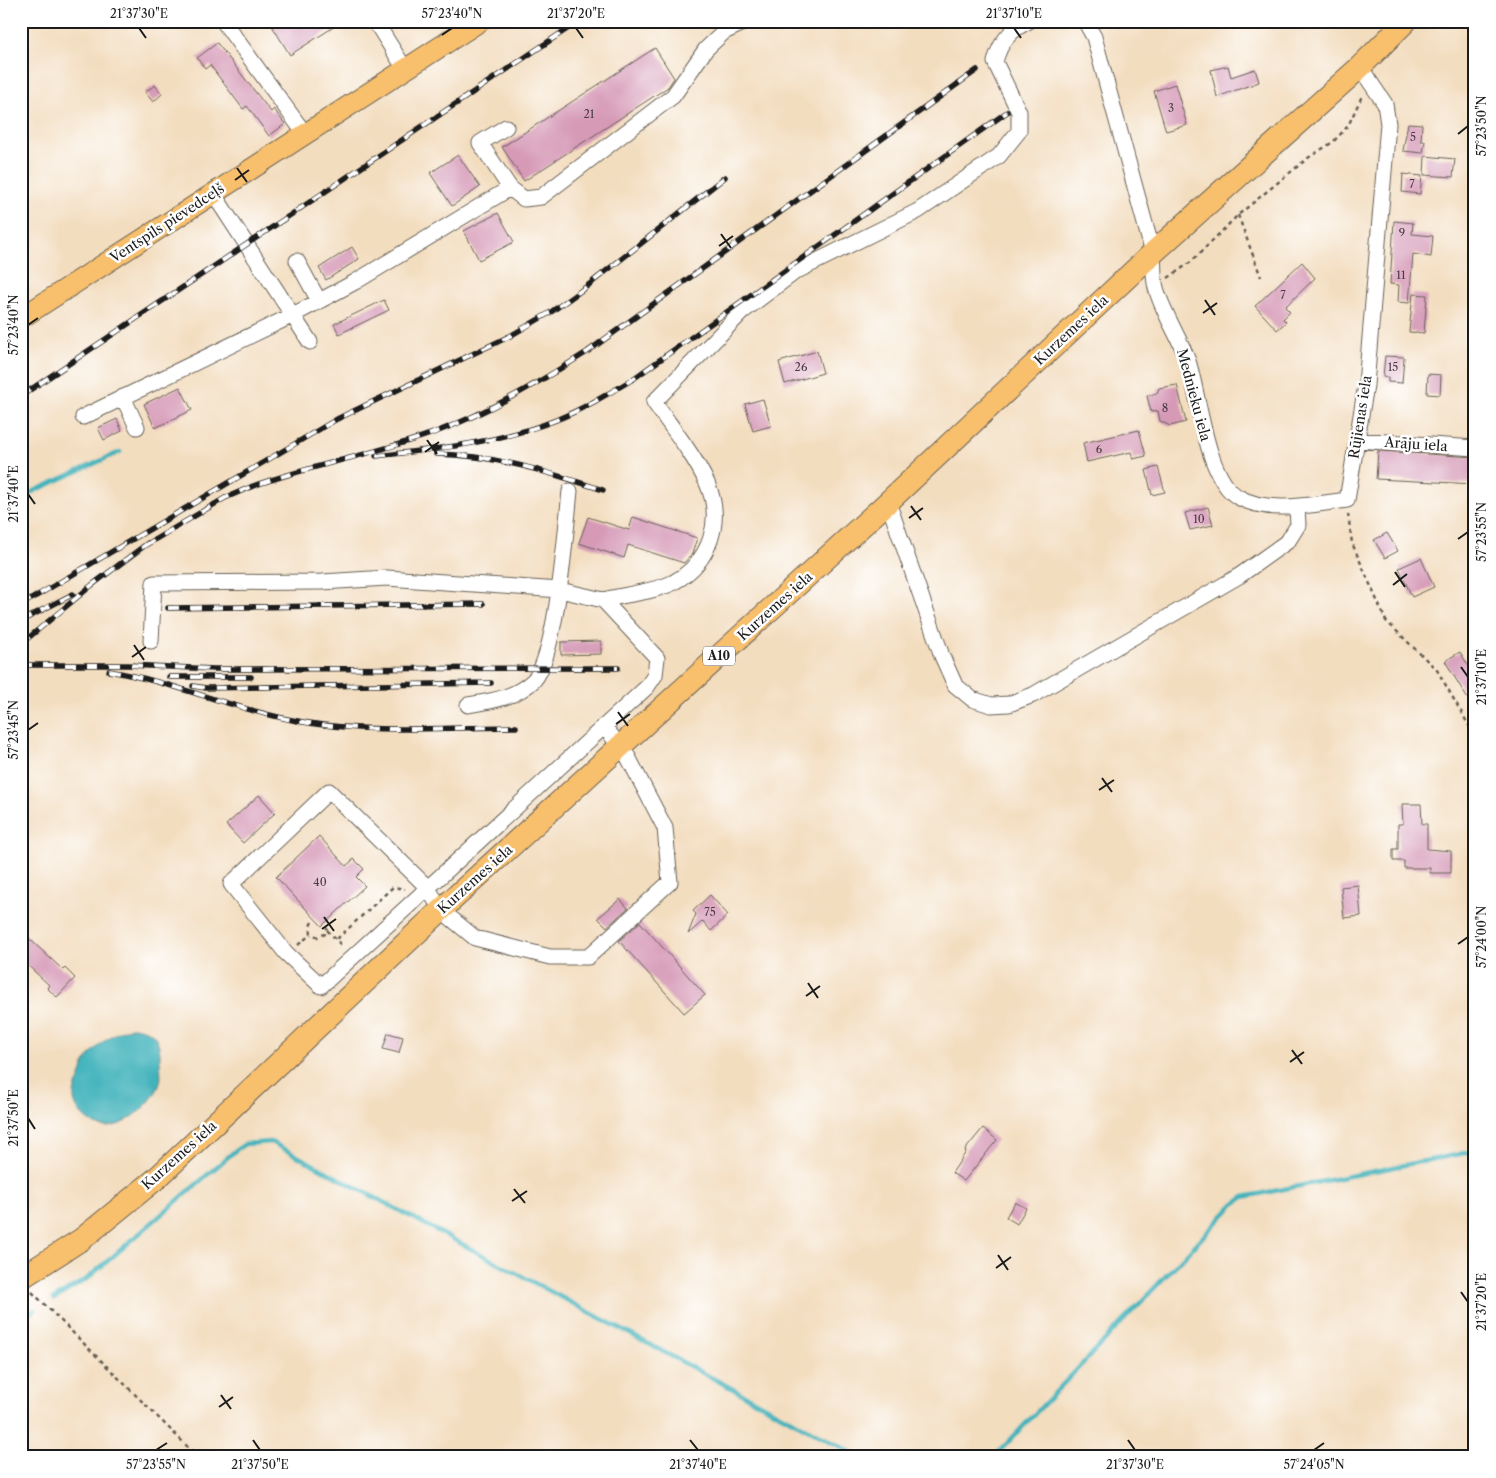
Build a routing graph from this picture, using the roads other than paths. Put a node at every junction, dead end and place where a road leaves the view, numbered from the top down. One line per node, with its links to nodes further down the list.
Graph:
1 (223, 21): 11 (street)
2 (375, 21): 9 (street)
3 (480, 21): 9 (main road, Ventspils pievedceļš)
4 (747, 21): 12 (street)
5 (1029, 21): 30 (street)
6 (1085, 21): 14 (street, Mednieku iela)
7 (1406, 21): 8 (highway, Kurzemes iela / A10)
8 (1360, 68): 14 (highway, Kurzemes iela / A10); 23 (street, Rūjienas iela)
9 (405, 69): 11 (main road, Ventspils pievedceļš)
10 (506, 127): 12 (street)
11 (305, 134): 13 (main road, Ventspils pievedceļš)
12 (510, 188): 16 (street)
13 (213, 193): 17 (street); 18 (main road, Ventspils pievedceļš)
14 (1153, 253): 27 (highway, Kurzemes iela / A10); 28 (street, Mednieku iela)
15 (297, 262): 16 (street)
16 (319, 301): 17 (street)
17 (293, 315): 19 (street); 20 (street)
18 (21, 318)
19 (310, 342)
20 (123, 397): 21 (street); 22 (street)
21 (83, 417)
22 (137, 427)
23 (1357, 440): 24 (street, Arāju iela); 26 (street, Rūjienas iela)
24 (1475, 448)
25 (570, 491): 29 (street)
26 (1347, 500): 28 (street, Mednieku iela)
27 (888, 502): 28 (street); 34 (highway, Kurzemes iela / A10)
28 (1297, 506)
29 (560, 590): 30 (street); 31 (street); 32 (street)
30 (603, 600): 33 (street)
31 (151, 641)
32 (468, 705)
33 (604, 726): 34 (street); 35 (street)
34 (621, 746): 36 (highway, Kurzemes iela / A10); 36 (street)
35 (423, 884): 35 (street); 36 (street)
36 (441, 910): 37 (highway, Kurzemes iela / A10)
37 (25, 1283)

